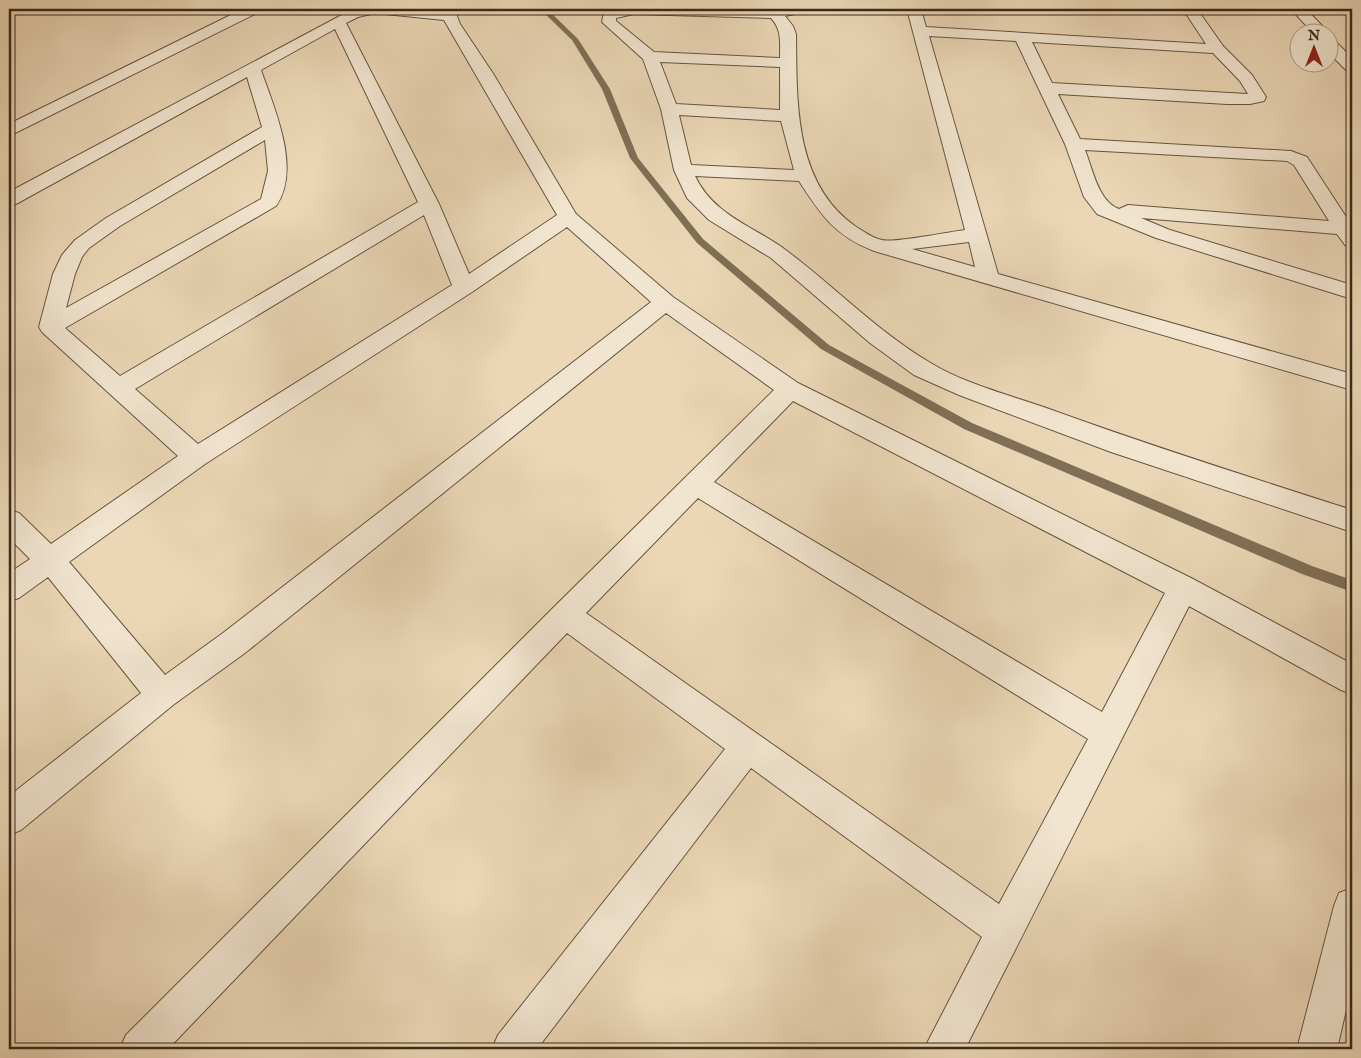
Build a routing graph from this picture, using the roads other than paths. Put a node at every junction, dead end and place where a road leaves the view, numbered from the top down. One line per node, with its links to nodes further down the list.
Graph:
1 (254, 9): 22 (street)
2 (799, 9): 7 (street)
3 (914, 9): 10 (street)
4 (1190, 9): 12 (street)
5 (1298, 9): 8 (street)
6 (452, 12): 9 (street); 29 (street)
7 (775, 13): 14 (street); 15 (street)
8 (1310, 22)
9 (339, 23): 17 (street); 27 (street)
10 (921, 31): 11 (street); 31 (street)
11 (1022, 38): 12 (street); 18 (street)
12 (1217, 49): 18 (street)
13 (1338, 52): 16 (street)
14 (650, 57): 15 (street); 19 (street)
15 (790, 63): 20 (street)
16 (1352, 67)
17 (252, 68): 21 (street); 26 (street)
18 (1048, 88): 23 (street)
19 (669, 109): 20 (street); 24 (street)
20 (789, 116): 25 (street)
21 (273, 128): 37 (street); 37 (street)
22 (9, 131)
23 (1074, 144): 28 (street); 30 (street)
24 (683, 170): 25 (street); 44 (street)
25 (805, 176): 32 (street)
26 (9, 200)
27 (428, 204): 34 (street); 39 (street)
28 (1104, 210): 30 (street); 35 (street)
29 (568, 217): 34 (street); 36 (street)
30 (1347, 234)
31 (976, 235): 32 (street); 33 (street)
32 (882, 247): 33 (street)
33 (988, 279): 38 (street)
34 (464, 287): 41 (street)
35 (1352, 292)
36 (665, 302): 40 (street); 50 (street)
37 (50, 327): 39 (street)
38 (1352, 382)
39 (119, 387): 41 (street)
40 (790, 389): 42 (street); 46 (street)
41 (196, 457): 45 (street)
42 (696, 484): 48 (street); 51 (street)
43 (9, 521): 45 (street)
44 (1352, 521)
45 (51, 561): 47 (street); 50 (street)
46 (1183, 588): 49 (street); 51 (street)
47 (9, 589)
48 (565, 615): 52 (street); 56 (street)
49 (1352, 680)
50 (162, 695): 53 (street)
51 (1108, 734): 55 (street)
52 (748, 746): 55 (street); 57 (street)
53 (9, 818)
54 (1352, 906): 59 (street)
55 (1005, 931): 58 (street)
56 (140, 1049)
57 (512, 1049)
58 (944, 1049)
59 (1317, 1049)

